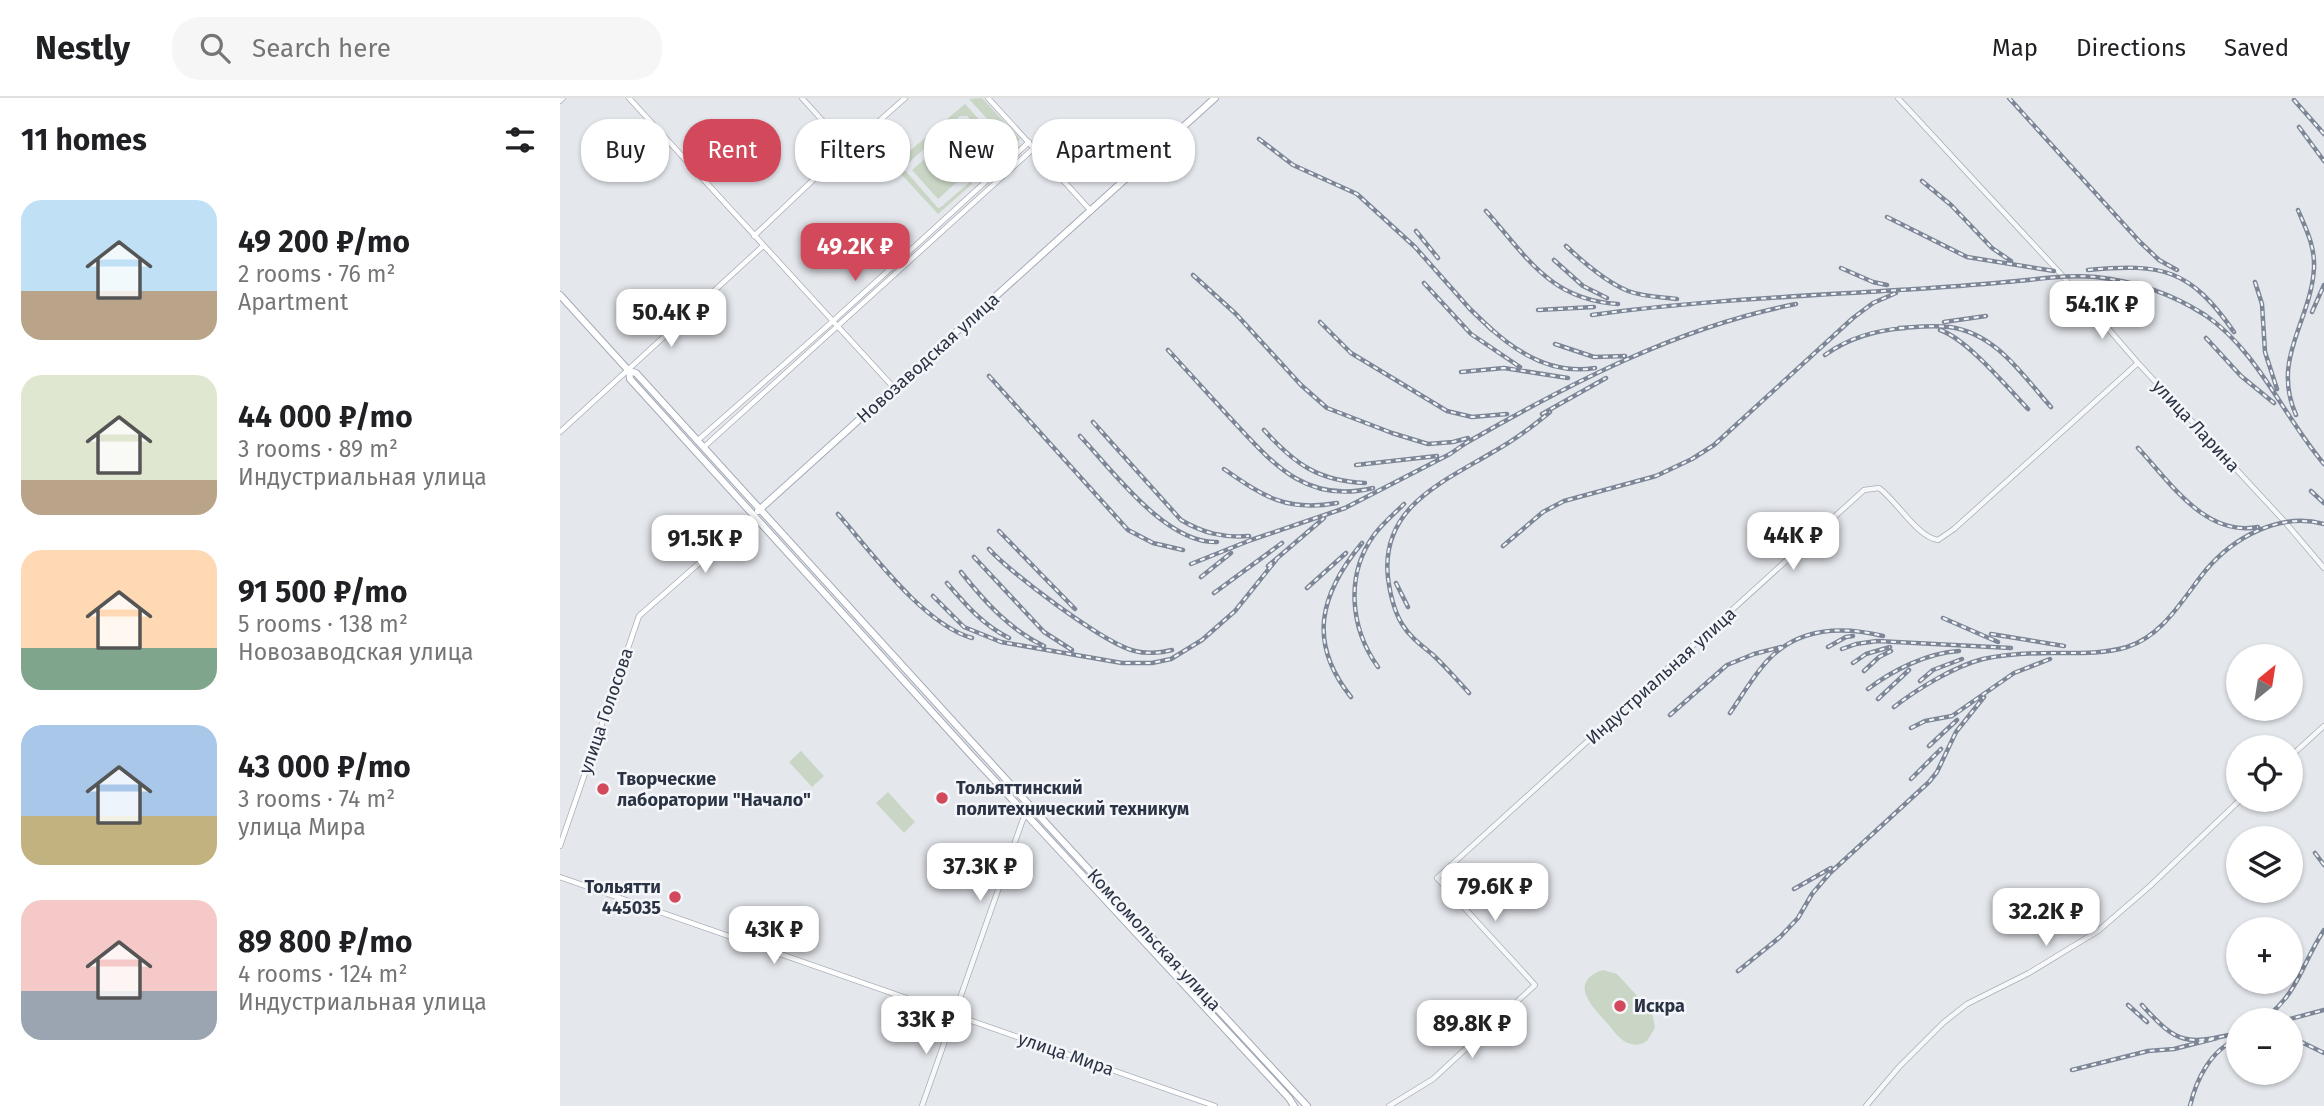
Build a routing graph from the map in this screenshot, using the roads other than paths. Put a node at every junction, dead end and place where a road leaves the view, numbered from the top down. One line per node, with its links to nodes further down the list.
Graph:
1 (629, 98): 15 (main road)
2 (802, 98): 7 (street)
3 (905, 98): 8 (main road)
4 (988, 98): 9 (main road)
5 (1215, 98): 14 (main road, Новозаводская улица)
6 (1898, 98): 20 (street, улица Ларина)
7 (821, 119)
8 (882, 119)
9 (1028, 142): 10 (main road); 18 (main road)
10 (1032, 146)
11 (1032, 150): 19 (main road)
12 (812, 182): 15 (main road)
13 (1065, 182): 14 (main road)
14 (1091, 211): 22 (main road, Новозаводская улица)
15 (754, 236): 16 (main road)
16 (763, 246): 18 (main road); 21 (main road)
17 (560, 295): 21 (main road, Комсомольская улица)
18 (833, 321): 19 (main road); 24 (main road)
19 (838, 327): 22 (main road); 25 (main road)
20 (2138, 363): 30 (street, улица Ларина); 51 (street, Индустриальная улица)
21 (629, 371): 23 (main road); 24 (main road, Комсомольская улица); 27 (main road, Комсомольская улица)
22 (895, 389): 28 (main road, Новозаводская улица)
23 (560, 432)
24 (697, 441): 25 (main road, Комсомольская улица)
25 (704, 447): 26 (main road, Комсомольская улица)
26 (724, 470): 27 (main road); 28 (main road, Комсомольская улица)
27 (718, 476): 29 (main road, Комсомольская улица)
28 (760, 509): 29 (main road, Новозаводская улица); 31 (main road, Комсомольская улица)
29 (754, 515): 32 (main road, Комсомольская улица); 33 (main road, Новозаводская улица)
30 (2324, 568)
31 (840, 596): 32 (main road); 34 (main road, Комсомольская улица)
32 (833, 603): 35 (main road, Комсомольская улица)
33 (639, 616): 40 (main road, улица Голосова)
34 (889, 650): 35 (main road); 38 (main road, Комсомольская улица)
35 (882, 657): 38 (main road, Комсомольская улица)
36 (2324, 726): 37 (street)
37 (2303, 744)
38 (1029, 811): 42 (main road, Комсомольская улица); 43 (main road, Комсомольская улица); 46 (street)
39 (2228, 812): 52 (street)
40 (560, 846)
41 (560, 877): 46 (main road, улица Мира)
42 (1099, 880): 43 (main road); 44 (main road, Комсомольская улица)
43 (1092, 885): 45 (main road, Комсомольская улица)
44 (1204, 994): 45 (main road); 50 (main road, Комсомольская улица)
45 (1197, 999): 49 (main road, Комсомольская улица)
46 (954, 1015): 47 (street); 48 (main road, улица Мира)
47 (922, 1106)
48 (1215, 1106)
49 (1294, 1106)
50 (1307, 1106)
51 (1389, 1106)
52 (1866, 1106)

